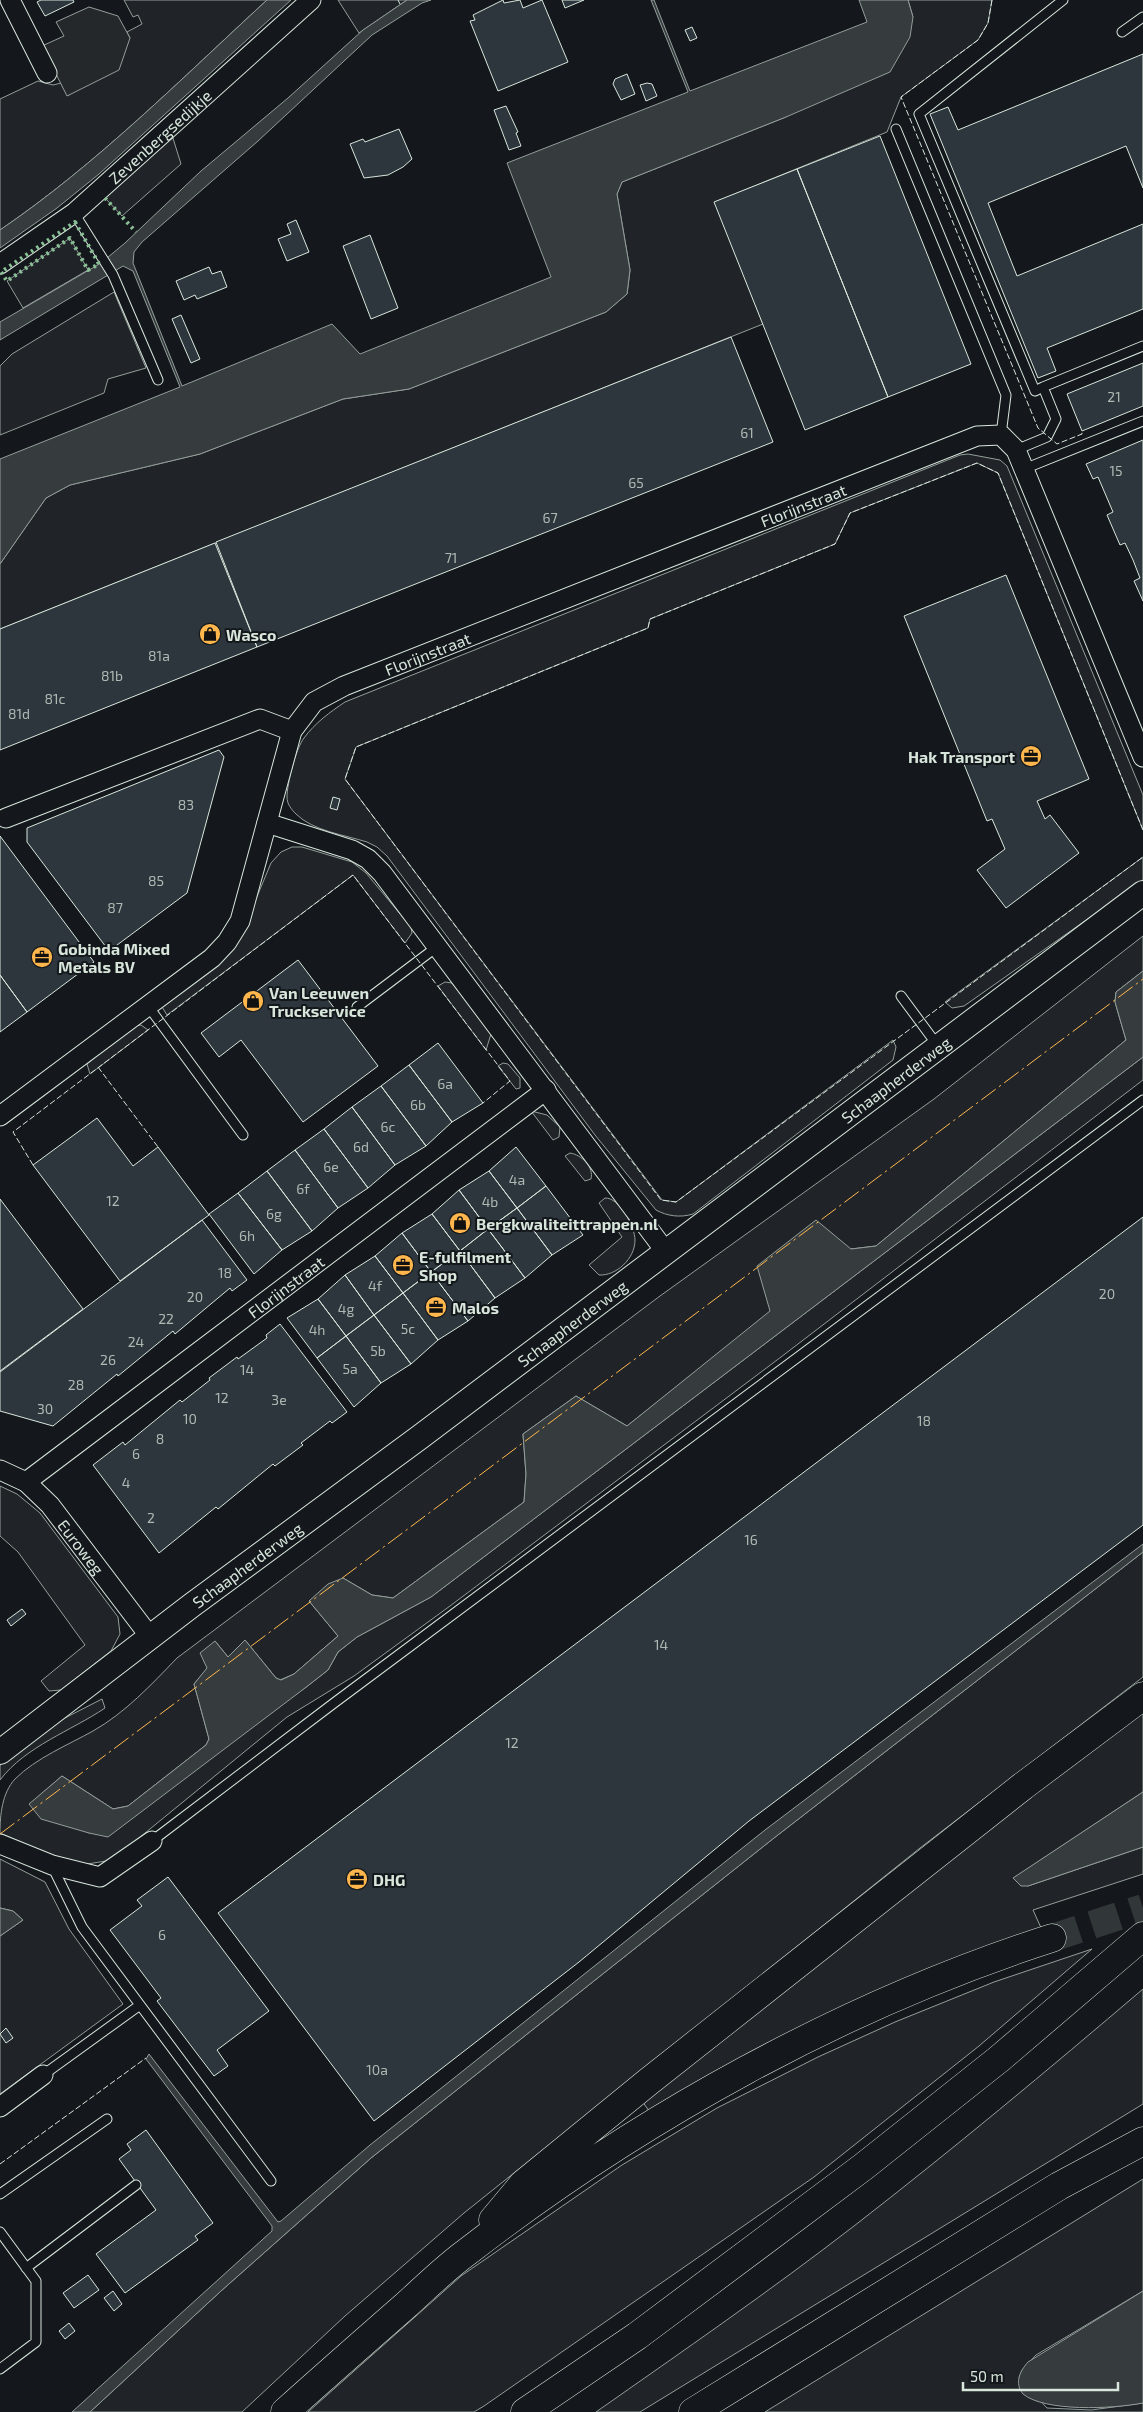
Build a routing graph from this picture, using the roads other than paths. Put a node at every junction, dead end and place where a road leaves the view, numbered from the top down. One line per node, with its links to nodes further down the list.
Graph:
1 (10, 0): 6 (street)
2 (311, 0): 8 (street, Zevenbergsedijkje)
3 (1063, 0): 12 (lane)
4 (1143, 17): 5 (lane)
5 (1122, 32)
6 (47, 73)
7 (896, 129): 14 (lane)
8 (74, 213): 9 (street, Zevenbergsedijkje); 11 (lane)
9 (0, 264)
10 (1143, 346): 12 (lane)
11 (158, 380)
12 (1043, 387): 15 (lane)
13 (1143, 422): 16 (lane)
14 (1000, 435): 15 (street); 17 (street, Florijnstraat)
15 (1016, 450): 16 (street)
16 (1024, 469): 18 (street)
17 (292, 731): 19 (street); 20 (street, Florijnstraat)
18 (1143, 757)
19 (6, 818)
20 (267, 823): 22 (street); 24 (street, Florijnstraat)
21 (1143, 893): 26 (street, Schaapherderweg)
22 (438, 946): 25 (lane); 27 (street)
23 (901, 996): 26 (lane)
24 (148, 1006): 29 (street, Florijnstraat); 30 (lane)
25 (356, 1007)
26 (938, 1047): 31 (street, Schaapherderweg)
27 (546, 1090): 31 (street); 33 (street, Florijnstraat)
28 (1143, 1100): 37 (lane)
29 (0, 1116)
30 (243, 1135)
31 (666, 1252): 34 (street, Schaapherderweg)
32 (0, 1470): 33 (street, Euroweg)
33 (26, 1482): 34 (street, Euroweg)
34 (151, 1638): 36 (street, Schaapherderweg)
35 (1143, 1696): 53 (highway)
36 (0, 1752)
37 (152, 1841): 39 (street)
38 (0, 1844): 39 (street)
39 (52, 1866): 42 (lane)
40 (1143, 1936): 57 (highway)
41 (1052, 1938): 53 (highway)
42 (140, 2005): 43 (lane); 48 (lane)
43 (43, 2075): 44 (street)
44 (0, 2107)
45 (107, 2119): 51 (lane)
46 (1143, 2127): 50 (highway)
47 (1143, 2141): 50 (highway)
48 (271, 2181)
49 (136, 2185): 54 (lane)
50 (1059, 2186): 58 (highway)
51 (0, 2194)
52 (0, 2232): 54 (lane)
53 (465, 2253): 56 (highway)
54 (26, 2268): 55 (lane)
55 (0, 2368)
56 (285, 2412)
57 (525, 2412)
58 (693, 2412)

